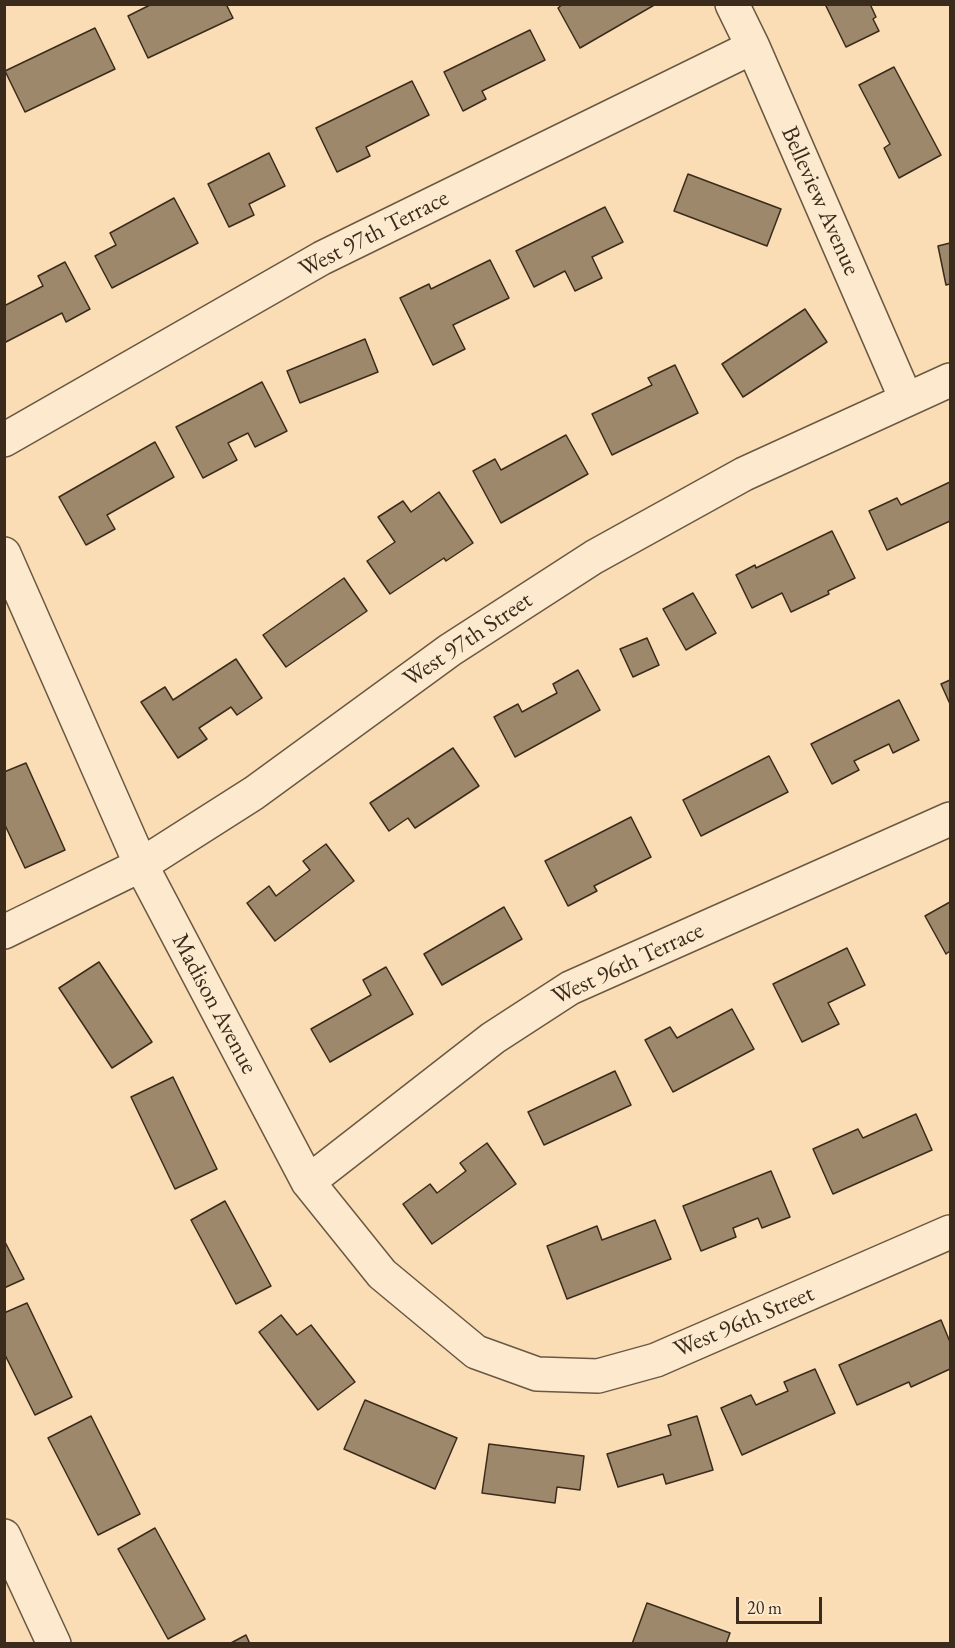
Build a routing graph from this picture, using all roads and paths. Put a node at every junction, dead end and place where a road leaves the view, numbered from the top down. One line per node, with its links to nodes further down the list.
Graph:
1 (732, 4): 2 (street, Belleview Avenue)
2 (753, 47): 4 (street, Belleview Avenue); 5 (street, West 97th Terrace)
3 (951, 380): 4 (street, West 97th Street)
4 (906, 399): 8 (street, West 97th Street)
5 (4, 440)
6 (4, 554): 8 (street, Madison Avenue)
7 (951, 819): 10 (street, West 96th Terrace)
8 (141, 865): 9 (street, West 97th Street); 10 (street, Madison Avenue)
9 (4, 932)
10 (308, 1182): 12 (street, Madison Avenue)
11 (951, 1232): 12 (street, West 96th Street)
12 (529, 1371)
13 (4, 1536): 14 (street)
14 (54, 1644)

